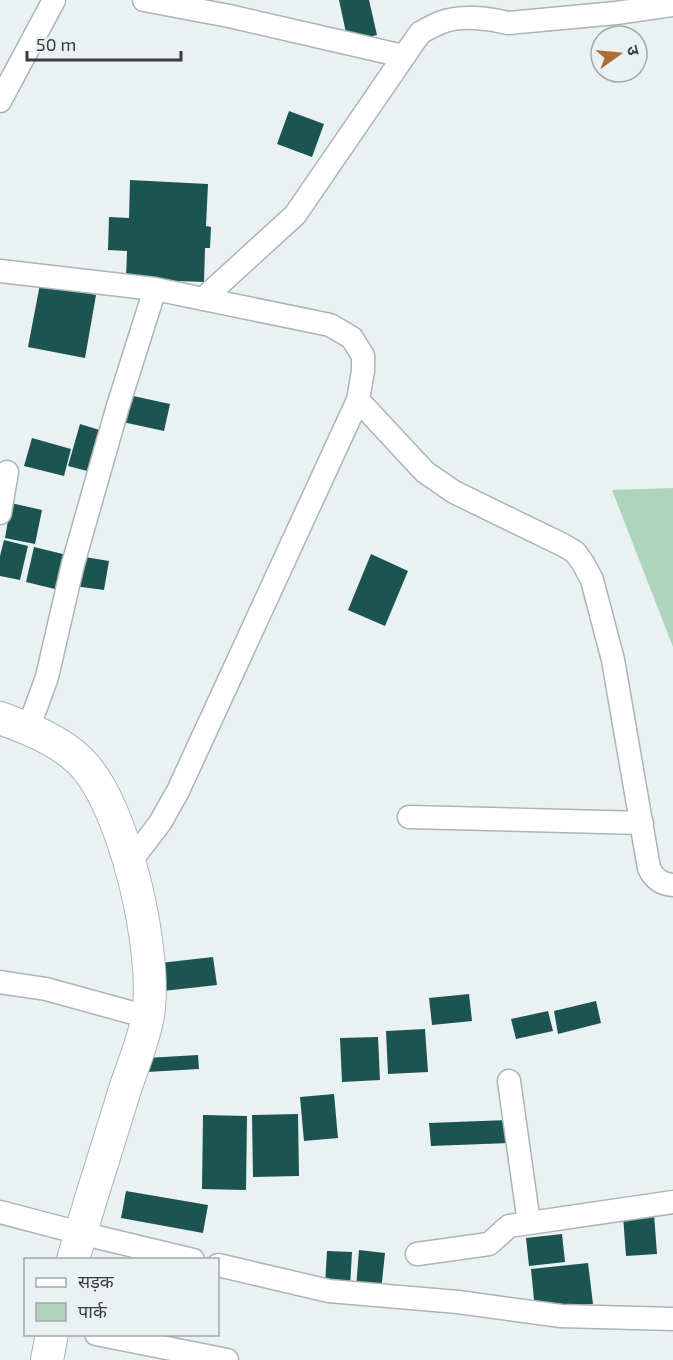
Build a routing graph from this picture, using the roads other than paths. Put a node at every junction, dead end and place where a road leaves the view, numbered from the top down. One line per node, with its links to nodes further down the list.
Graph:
1 (54, 0): 5 (street)
2 (144, 0): 4 (street)
3 (673, 5): 4 (street)
4 (403, 56): 8 (street)
5 (0, 101)
6 (0, 271): 7 (street)
7 (156, 290): 8 (street); 12 (street)
8 (203, 299): 9 (street)
9 (358, 400): 14 (street); 15 (street)
10 (8, 472): 11 (street)
11 (0, 513)
12 (14, 723): 15 (street)
13 (409, 817): 14 (street)
14 (642, 823): 16 (street)
15 (130, 862): 18 (street)
16 (673, 885)
17 (0, 982): 18 (street)
18 (148, 1017): 23 (street)
19 (509, 1081): 22 (street)
20 (673, 1202): 22 (street)
21 (0, 1212): 23 (street)
22 (529, 1223): 24 (street)
23 (77, 1246): 25 (street)
24 (417, 1254)
25 (176, 1258)
26 (219, 1265): 27 (street)
27 (673, 1319)
28 (52, 1336): 30 (street)
29 (101, 1336): 31 (street)
30 (47, 1360)
31 (227, 1360)

